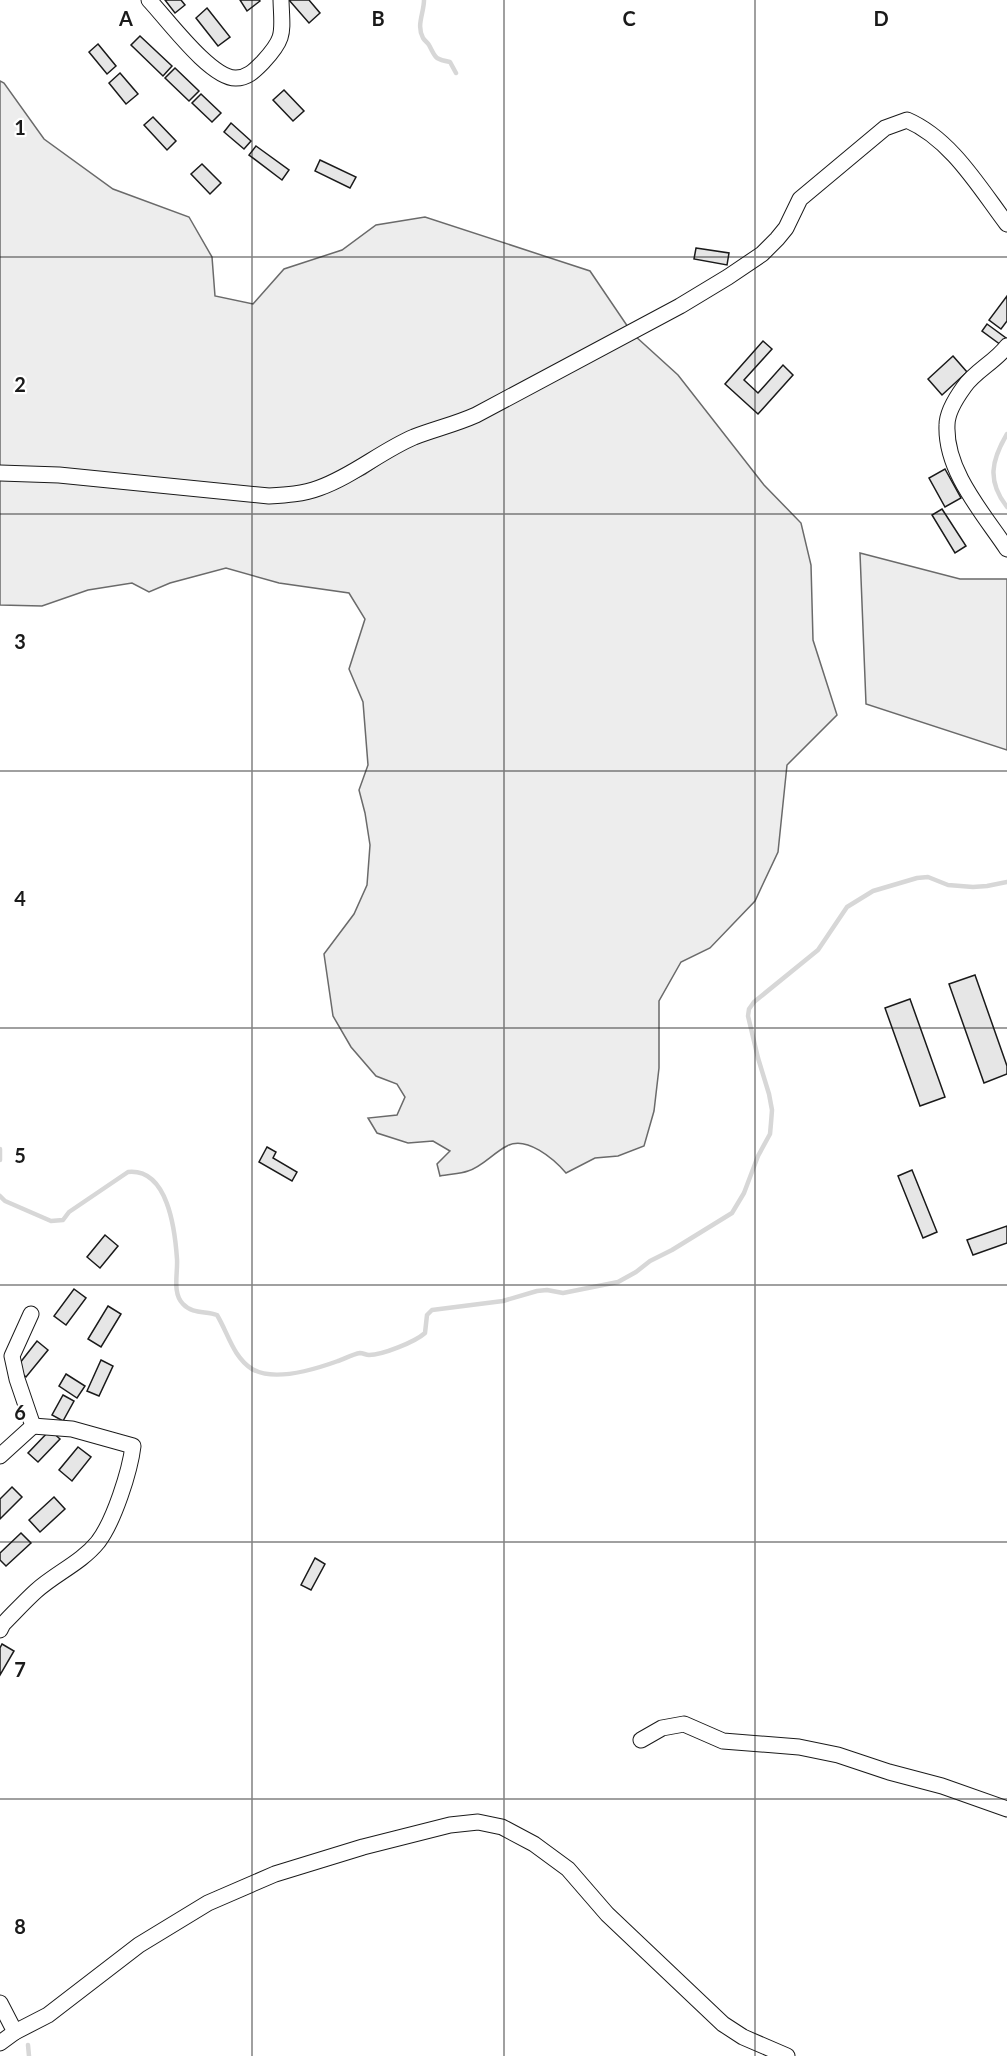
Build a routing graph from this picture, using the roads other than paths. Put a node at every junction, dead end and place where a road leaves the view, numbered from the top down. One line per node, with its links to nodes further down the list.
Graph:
1 (149, 0): 2 (street)
2 (281, 0)
3 (1007, 224): 5 (street)
4 (1007, 346): 6 (street)
5 (0, 473)
6 (1007, 549)
7 (31, 1314): 8 (street)
8 (33, 1426): 9 (street); 10 (street)
9 (0, 1456)
10 (0, 1630)
11 (641, 1740): 12 (street)
12 (1007, 1809)
13 (0, 2003): 14 (street)
14 (15, 2032): 15 (street); 16 (street)
15 (0, 2043)
16 (787, 2056)

